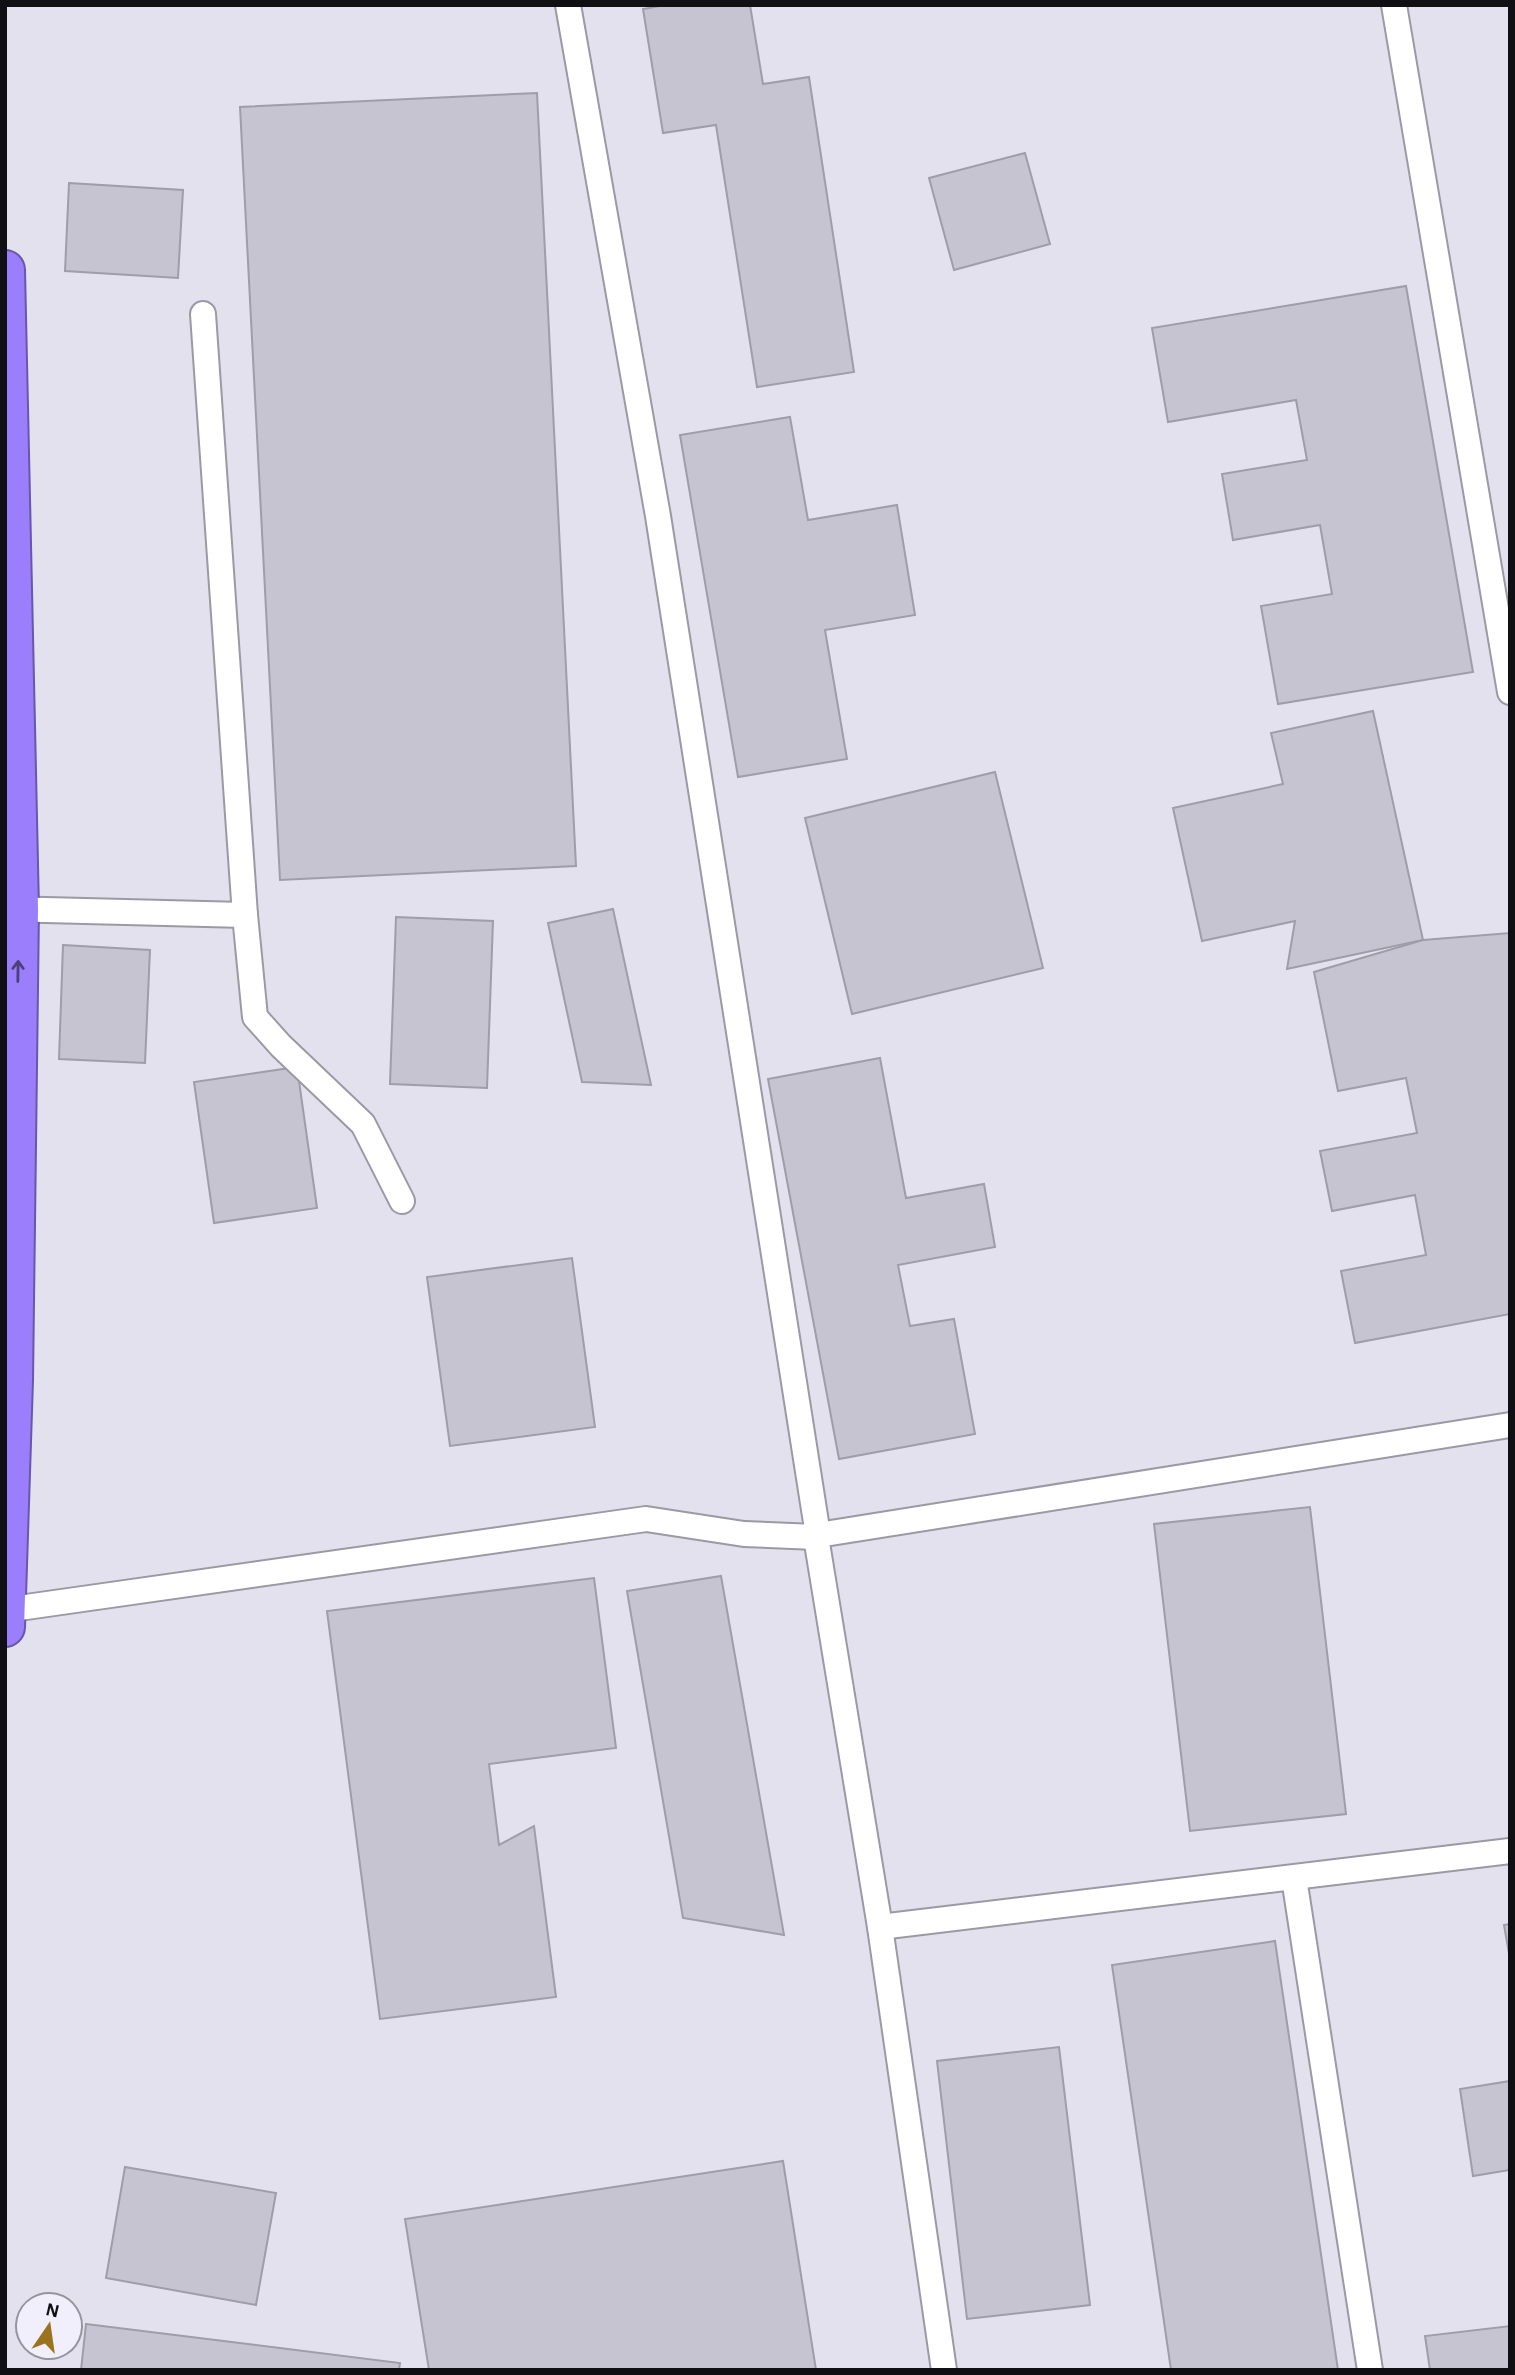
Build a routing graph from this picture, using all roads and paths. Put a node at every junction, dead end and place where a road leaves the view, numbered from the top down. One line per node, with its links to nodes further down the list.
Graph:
1 (568, 5): 11 (lane)
2 (1394, 5): 5 (lane)
3 (5, 270): 6 (highway)
4 (203, 314): 7 (lane)
5 (1510, 692)
6 (12, 909): 7 (lane); 9 (highway, one-way to 6)
7 (245, 915): 8 (lane)
8 (402, 1201)
9 (10, 1256): 12 (highway)
10 (1510, 1425): 11 (lane)
11 (817, 1536): 12 (lane); 15 (lane)
12 (6, 1616)
13 (1510, 1851): 14 (lane)
14 (1294, 1878): 15 (lane); 17 (lane)
15 (880, 1927): 16 (lane)
16 (944, 2370)
17 (1370, 2370)

